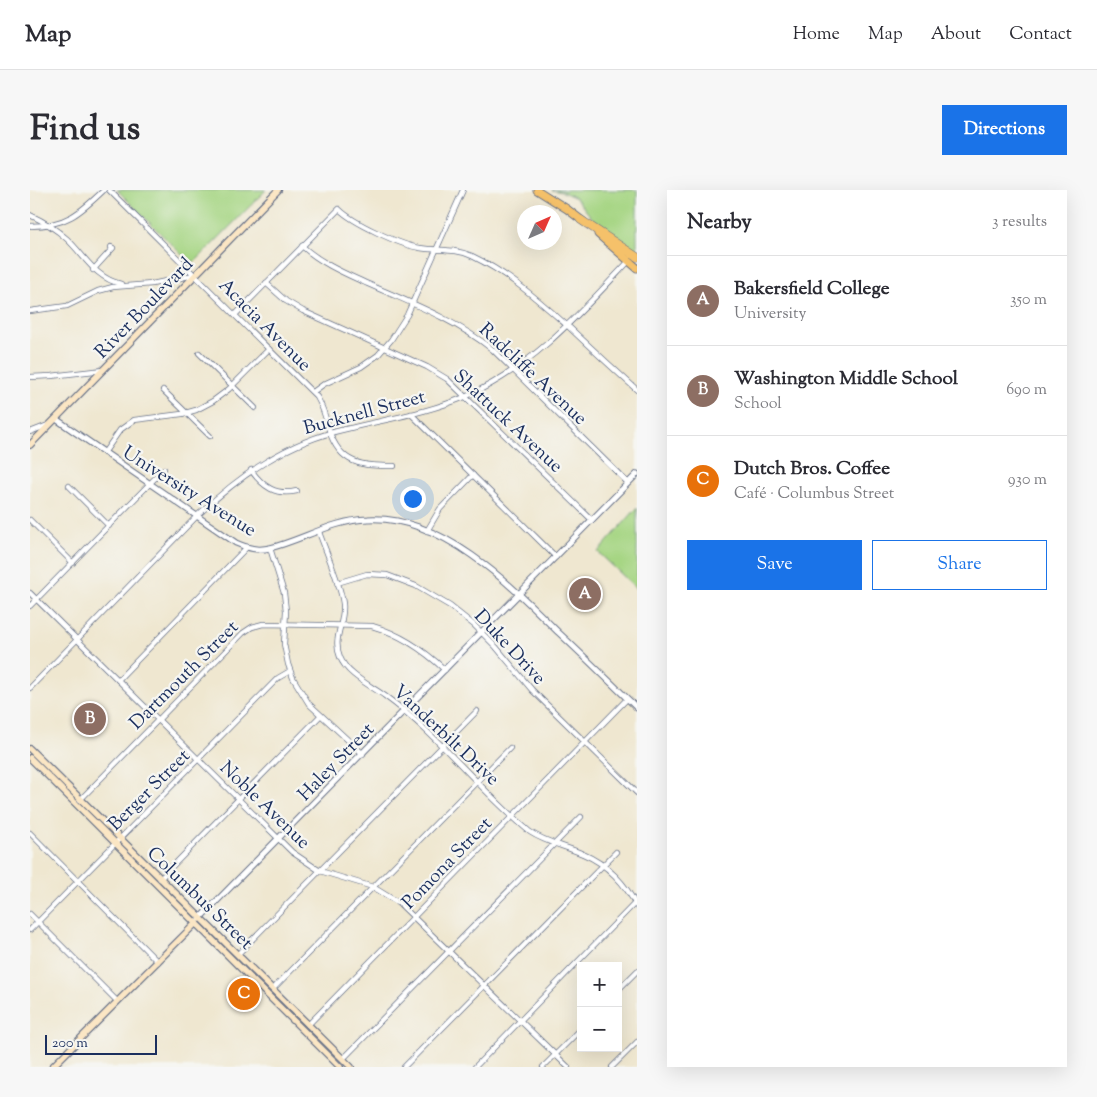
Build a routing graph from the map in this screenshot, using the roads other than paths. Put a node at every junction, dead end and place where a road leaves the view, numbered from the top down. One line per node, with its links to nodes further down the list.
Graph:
1 (104, 190): 8 (street)
2 (109, 190): 17 (street, Acacia Avenue)
3 (278, 190): 17 (main road, River Boulevard)
4 (463, 190): 12 (street)
5 (537, 190): 7 (main road)
6 (30, 215): 8 (street)
7 (581, 220): 13 (highway); 14 (main road)
8 (49, 225): 9 (street); 16 (street)
9 (30, 226)
10 (111, 246): 16 (street)
11 (302, 246): 12 (street); 18 (street); 20 (street, Radcliffe Avenue)
12 (436, 249): 20 (street); 23 (street)
13 (637, 257)
14 (628, 261): 15 (main road); 23 (street, Bucknell Street)
15 (637, 268)
16 (93, 270): 19 (street)
17 (194, 275): 19 (street); 22 (street, Acacia Avenue); 27 (main road, River Boulevard)
18 (266, 283): 22 (street); 25 (street, Shattuck Avenue)
19 (128, 285): 21 (street)
20 (412, 304): 25 (street); 28 (street, Radcliffe Avenue)
21 (30, 309)
22 (235, 315): 24 (street, Acacia Avenue)
23 (567, 326): 28 (street, Bucknell Street); 32 (street)
24 (269, 348): 30 (street); 33 (street, Acacia Avenue)
25 (385, 348): 33 (street); 34 (street, Shattuck Avenue)
26 (199, 353): 30 (street)
27 (103, 370): 29 (street); 38 (main road, River Boulevard)
28 (514, 371): 34 (street, Bucknell Street); 50 (street, Radcliffe Avenue)
29 (30, 376)
30 (232, 386): 35 (street); 36 (street)
31 (163, 390): 36 (street)
32 (637, 390)
33 (312, 392): 41 (street, Acacia Avenue)
34 (466, 396): 37 (street, Bucknell Street); 56 (street, Shattuck Avenue)
35 (256, 408)
36 (187, 413): 42 (street); 44 (street)
37 (411, 414): 41 (street, Bucknell Street); 49 (street)
38 (56, 419): 39 (main road, River Boulevard); 44 (street, University Avenue)
39 (50, 424): 40 (street); 43 (main road, River Boulevard)
40 (30, 432)
41 (330, 433): 45 (street, Acacia Avenue); 47 (street, Bucknell Street)
42 (210, 436)
43 (30, 445)
44 (104, 453): 51 (street, University Avenue)
45 (394, 466)
46 (164, 469): 51 (street)
47 (251, 470): 53 (street); 54 (street, Bucknell Street)
48 (637, 474): 50 (street, Haley Street)
49 (473, 475): 58 (street); 62 (street)
50 (628, 483): 56 (street, Haley Street)
51 (150, 484): 54 (street, University Avenue); 57 (street)
52 (69, 486): 57 (street)
53 (297, 491)
54 (198, 516): 60 (street, University Avenue); 72 (street, Bucknell Street)
55 (30, 520): 63 (street)
56 (592, 520): 62 (street, Haley Street)
57 (109, 526): 63 (street)
58 (427, 531): 59 (street, University Avenue); 66 (street, University Avenue)
59 (319, 532): 61 (street, University Avenue); 64 (street, Vanderbilt Drive)
60 (247, 547): 61 (street, University Avenue); 75 (street)
61 (270, 548): 69 (street)
62 (556, 557): 66 (street, Haley Street)
63 (73, 563): 67 (street)
64 (337, 583): 70 (street, Vanderbilt Drive); 71 (street, Duke Drive)
65 (30, 594): 67 (street, Noble Avenue)
66 (520, 594): 71 (street, Haley Street); 77 (street, University Avenue)
67 (36, 600): 68 (street); 72 (street, Noble Avenue)
68 (30, 606)
69 (285, 624): 70 (street, Dartmouth Street); 74 (street); 82 (street, Dartmouth Street)
70 (340, 625): 73 (street, Dartmouth Street); 79 (street, Vanderbilt Drive)
71 (482, 633): 73 (street, Haley Street); 83 (street, Duke Drive)
72 (78, 640): 75 (street, Noble Avenue); 76 (street, Bucknell Street)
73 (445, 670): 79 (street, Haley Street)
74 (290, 671): 81 (street); 88 (street, Berger Street)
75 (118, 680): 82 (street, Noble Avenue)
76 (30, 688)
77 (627, 699): 78 (street, University Avenue); 83 (street, Pomona Street)
78 (637, 708)
79 (405, 711): 84 (street, Vanderbilt Drive); 87 (street, Haley Street)
80 (477, 711): 84 (street)
81 (320, 716): 87 (street); 92 (street)
82 (158, 720): 88 (street, Noble Avenue); 93 (street, Dartmouth Street)
83 (585, 742): 91 (street, Duke Drive); 94 (street, Pomona Street)
84 (442, 747): 90 (street, Vanderbilt Drive); 103 (street)
85 (510, 748): 90 (street)
86 (30, 749): 89 (main road, Columbus Street)
87 (363, 754): 98 (street, Haley Street)
88 (198, 760): 92 (street, Noble Avenue); 97 (street, Berger Street)
89 (33, 761): 93 (main road, Columbus Street)
90 (477, 782): 94 (street, Vanderbilt Drive); 107 (street)
91 (637, 793)
92 (238, 800): 98 (street, Noble Avenue); 104 (street)
93 (78, 802): 97 (main road, Columbus Street); 99 (main road, Columbus Street)
94 (512, 816): 100 (street, Vanderbilt Drive); 110 (street, Pomona Street)
95 (581, 817): 100 (street)
96 (30, 833): 105 (street)
97 (120, 838): 99 (street, Berger Street); 104 (main road, Columbus Street)
98 (279, 839): 103 (street, Noble Avenue); 111 (street, Haley Street)
99 (115, 844): 105 (street, Berger Street); 106 (main road, Columbus Street)
100 (554, 844): 102 (street, Vanderbilt Drive); 115 (street)
101 (616, 852): 102 (street)
102 (603, 865): 108 (street, Vanderbilt Drive); 120 (street)
103 (320, 870): 107 (street, Noble Avenue); 116 (street)
104 (160, 879): 106 (street); 111 (main road, Columbus Street)
105 (78, 882): 112 (street, Berger Street); 118 (street)
106 (156, 885): 113 (main road, Columbus Street)
107 (373, 887): 110 (street, Noble Avenue); 122 (street)
108 (636, 904): 125 (street)
109 (30, 914): 112 (street)
110 (414, 916): 115 (street, Noble Avenue); 126 (street, Pomona Street)
111 (200, 918): 113 (street, Haley Street); 116 (main road, Columbus Street)
112 (38, 922): 114 (street, Berger Street); 124 (street)
113 (196, 924): 117 (main road, Columbus Street); 118 (main road, Haley Street)
114 (30, 930)
115 (449, 951): 120 (street, Noble Avenue); 131 (street)
116 (238, 954): 117 (main road); 122 (main road, Columbus Street)
117 (232, 960): 123 (main road, Columbus Street)
118 (158, 962): 124 (main road, Haley Street)
119 (637, 971): 121 (street)
120 (485, 985): 125 (street, Noble Avenue); 135 (street)
121 (622, 986)
122 (273, 989): 123 (main road); 126 (main road, Columbus Street)
123 (267, 995): 127 (main road, Columbus Street)
124 (117, 1001): 132 (main road, Haley Street)
125 (520, 1020): 130 (street, Noble Avenue); 136 (street)
126 (308, 1025): 127 (main road); 131 (main road, Columbus Street)
127 (303, 1031): 133 (main road, Columbus Street)
128 (577, 1033): 130 (street)
129 (637, 1042): 139 (street)
130 (555, 1055): 137 (street); 138 (street, Noble Avenue)
131 (343, 1059): 134 (main road, Columbus Street)
132 (52, 1067)
133 (340, 1067)
134 (351, 1067)
135 (404, 1067)
136 (475, 1067)
137 (543, 1067)
138 (568, 1067)
139 (612, 1067)

